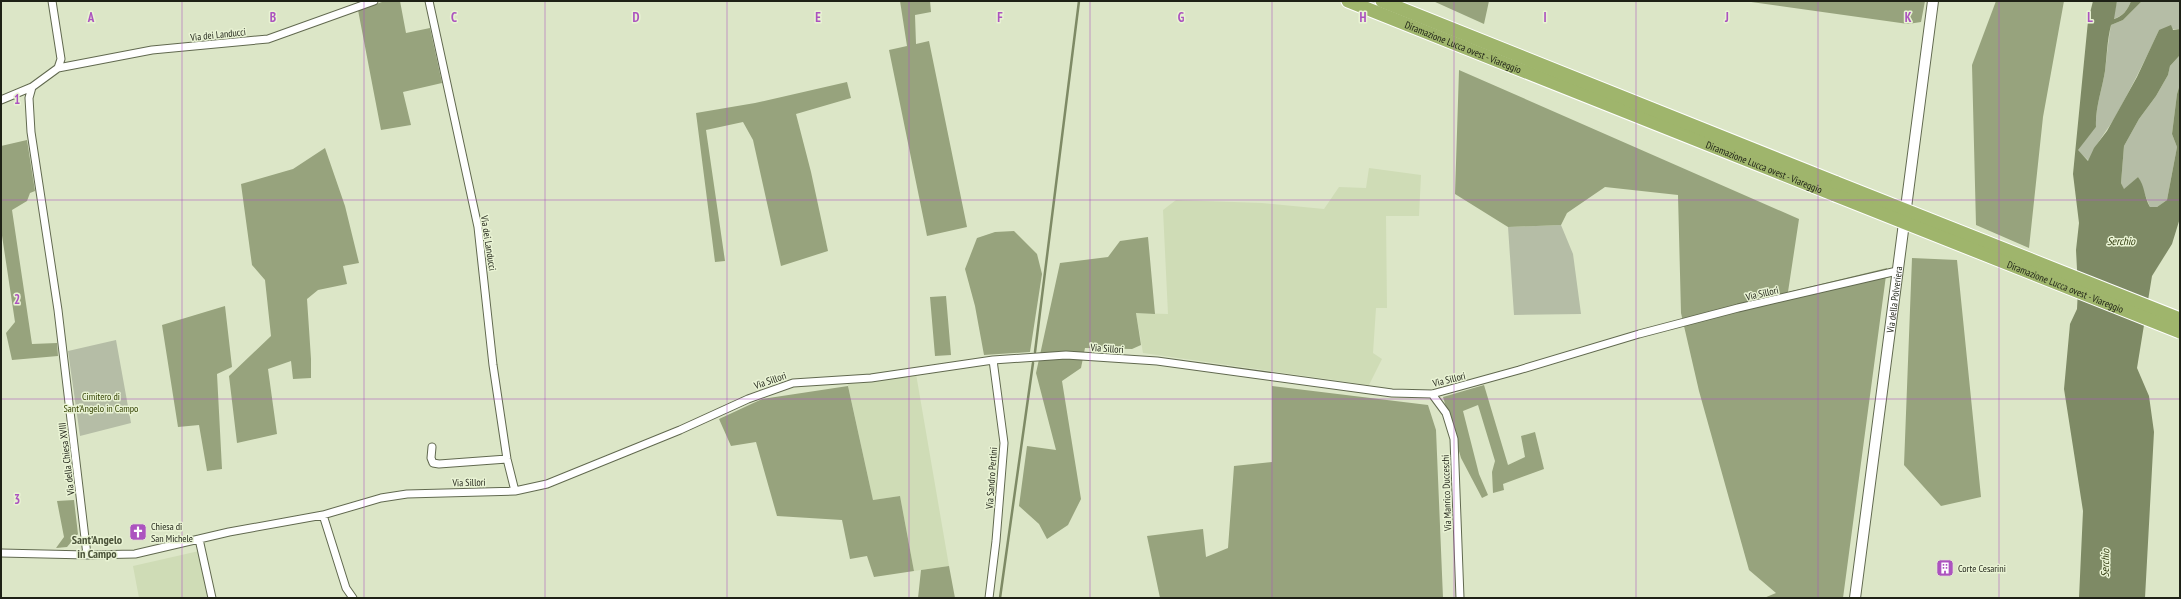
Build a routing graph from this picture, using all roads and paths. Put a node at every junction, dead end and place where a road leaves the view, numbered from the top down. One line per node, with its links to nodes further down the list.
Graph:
1 (52, 1): 7 (street)
2 (374, 1): 7 (street, Via dei Landucci)
3 (429, 1): 17 (street, Via dei Landucci)
4 (1348, 1): 10 (highway, Diramazione Lucca ovest - Viareggio)
5 (1382, 1): 10 (highway, Diramazione Lucca ovest - Viareggio)
6 (1933, 1): 11 (street, Via della Polveriera)
7 (58, 68): 8 (street)
8 (32, 87): 9 (street); 22 (street, Via della Chiesa XVIII)
9 (1, 100)
10 (1836, 189): 12 (highway, Diramazione Lucca ovest - Viareggio, bridge); 13 (highway, Diramazione Lucca ovest - Viareggio, bridge)
11 (1897, 271): 15 (street, Via Sillori); 27 (street, Via della Polveriera)
12 (2180, 319)
13 (2180, 332)
14 (993, 360): 15 (street, Via Sillori); 18 (street, Via Sillori); 25 (street, Via Sandro Pertini)
15 (1432, 394): 26 (street, Via Manrico Ducceschi)
16 (432, 447): 17 (street)
17 (507, 459): 18 (street, Via dei Landucci)
18 (516, 491): 19 (street, Via Sillori)
19 (324, 515): 20 (street); 24 (street)
20 (199, 539): 22 (street); 23 (street)
21 (1, 553): 22 (street)
22 (87, 555)
23 (212, 598)
24 (353, 598)
25 (989, 598)
26 (1460, 598)
27 (1855, 598)

